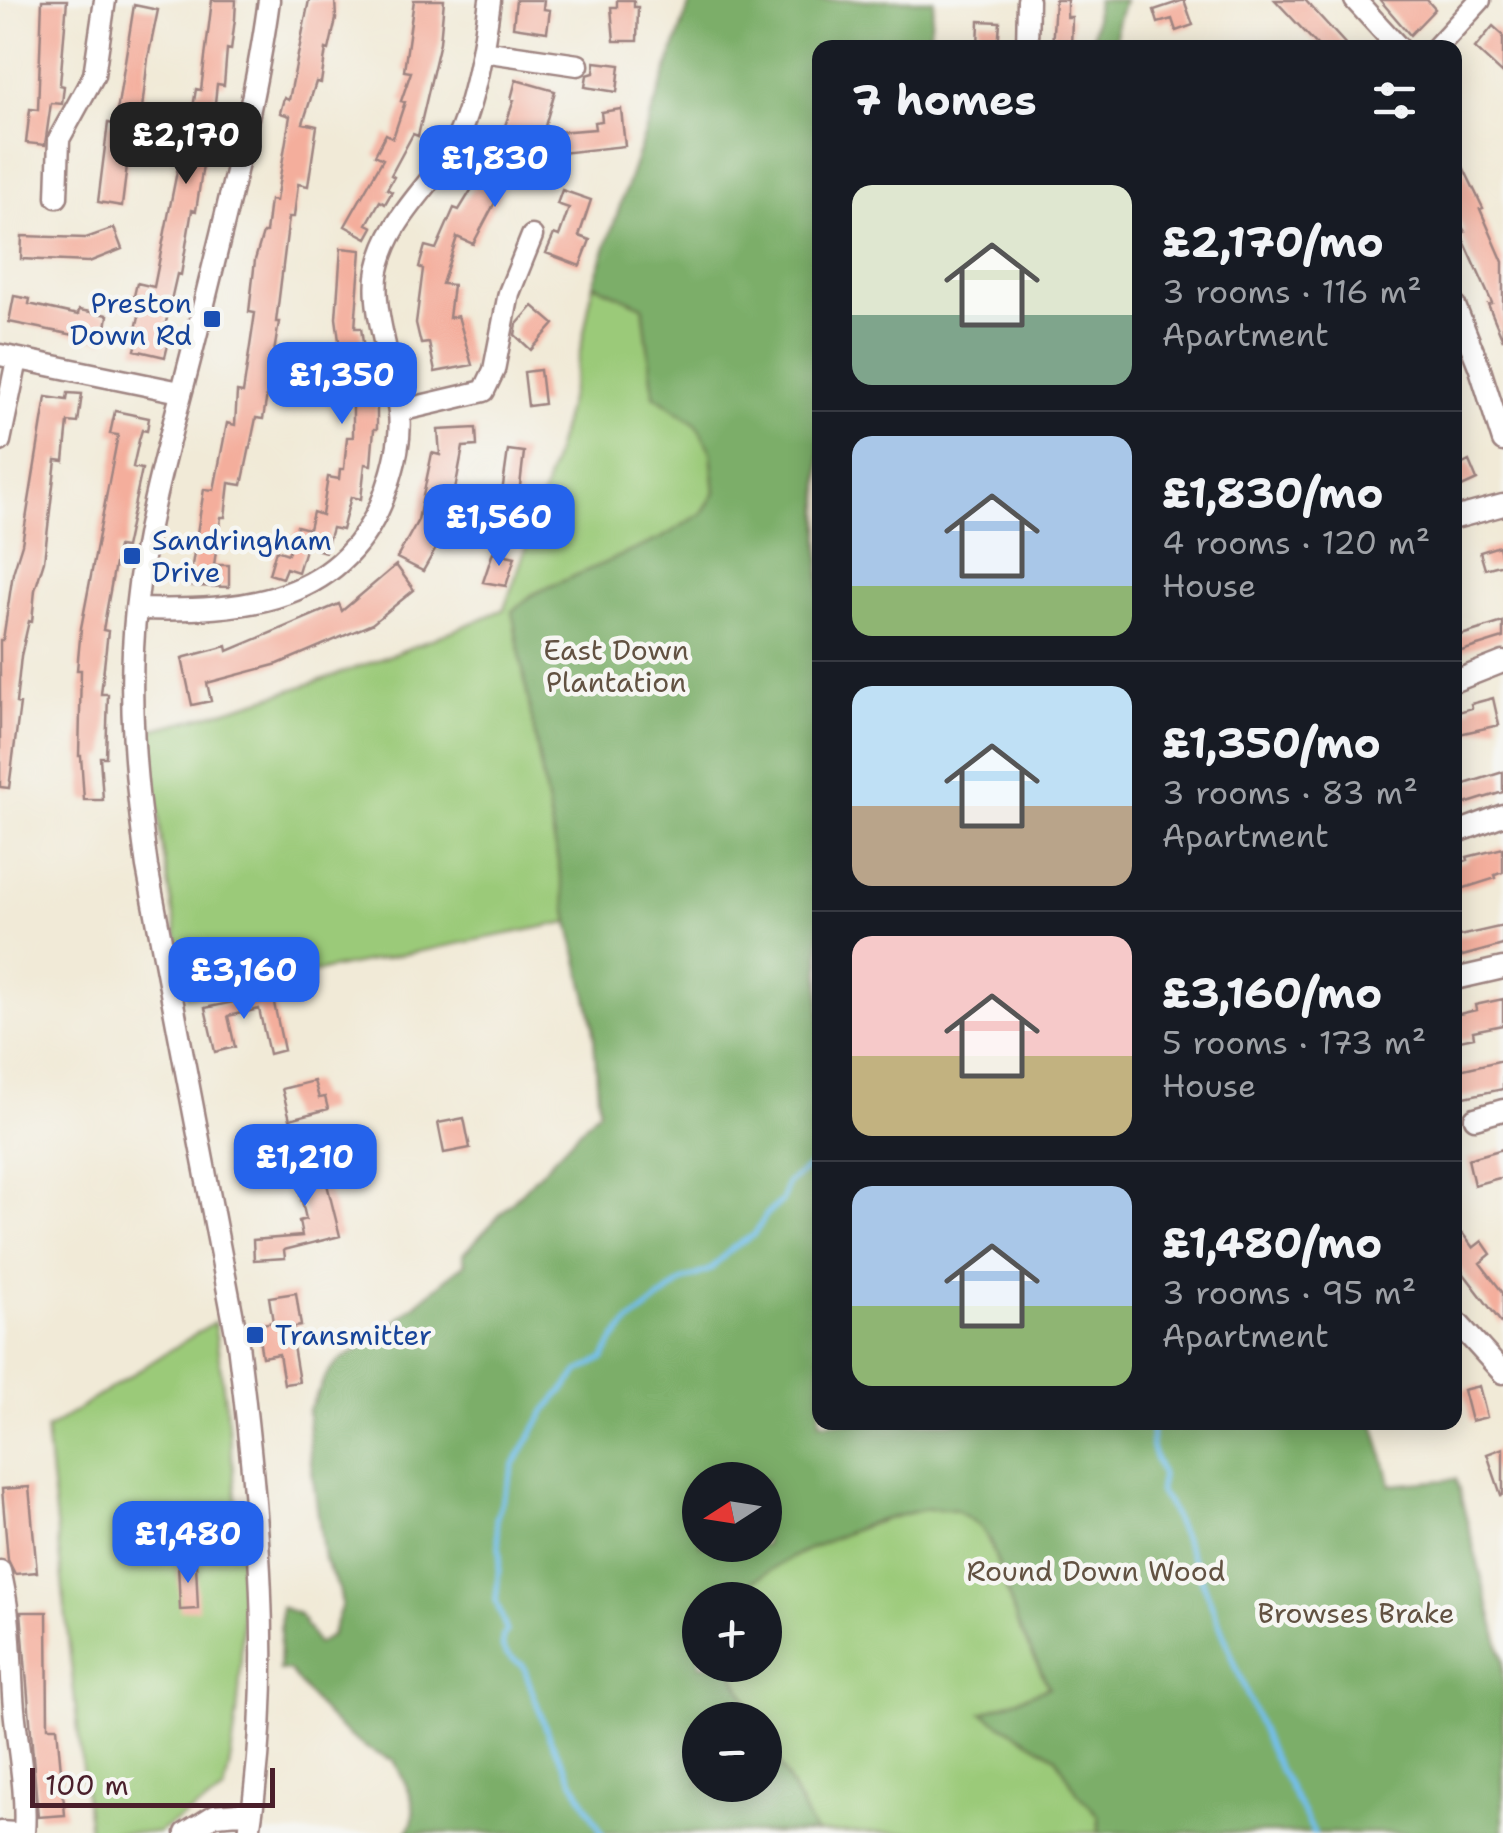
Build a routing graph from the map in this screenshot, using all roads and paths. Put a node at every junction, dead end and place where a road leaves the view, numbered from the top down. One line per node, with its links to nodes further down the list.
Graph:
1 (105, 0): 12 (street)
2 (268, 0): 16 (street)
3 (490, 0): 10 (street)
4 (1028, 0): 7 (street)
5 (1354, 0): 8 (street)
6 (1480, 0): 9 (street)
7 (1028, 40)
8 (1392, 40)
9 (1443, 40)
10 (482, 51): 11 (street); 17 (street)
11 (578, 65)
12 (57, 197)
13 (532, 236): 17 (street)
14 (1462, 328): 19 (street)
15 (8, 358): 16 (street); 18 (street)
16 (180, 392): 22 (street)
17 (400, 411): 22 (street)
18 (0, 441)
19 (1503, 441)
20 (1503, 505): 21 (street)
21 (1462, 516)
22 (136, 609): 34 (street)
23 (1503, 662): 24 (street)
24 (1462, 678)
25 (1503, 815): 26 (street)
26 (1462, 830)
27 (1503, 968): 28 (street)
28 (1462, 977)
29 (1503, 1110): 30 (street)
30 (1476, 1118)
31 (1462, 1328): 32 (street)
32 (1503, 1373)
33 (0, 1571): 37 (street)
34 (250, 1822): 38 (street)
35 (0, 1832): 36 (street)
36 (16, 1833)
37 (24, 1833)
38 (186, 1833)

